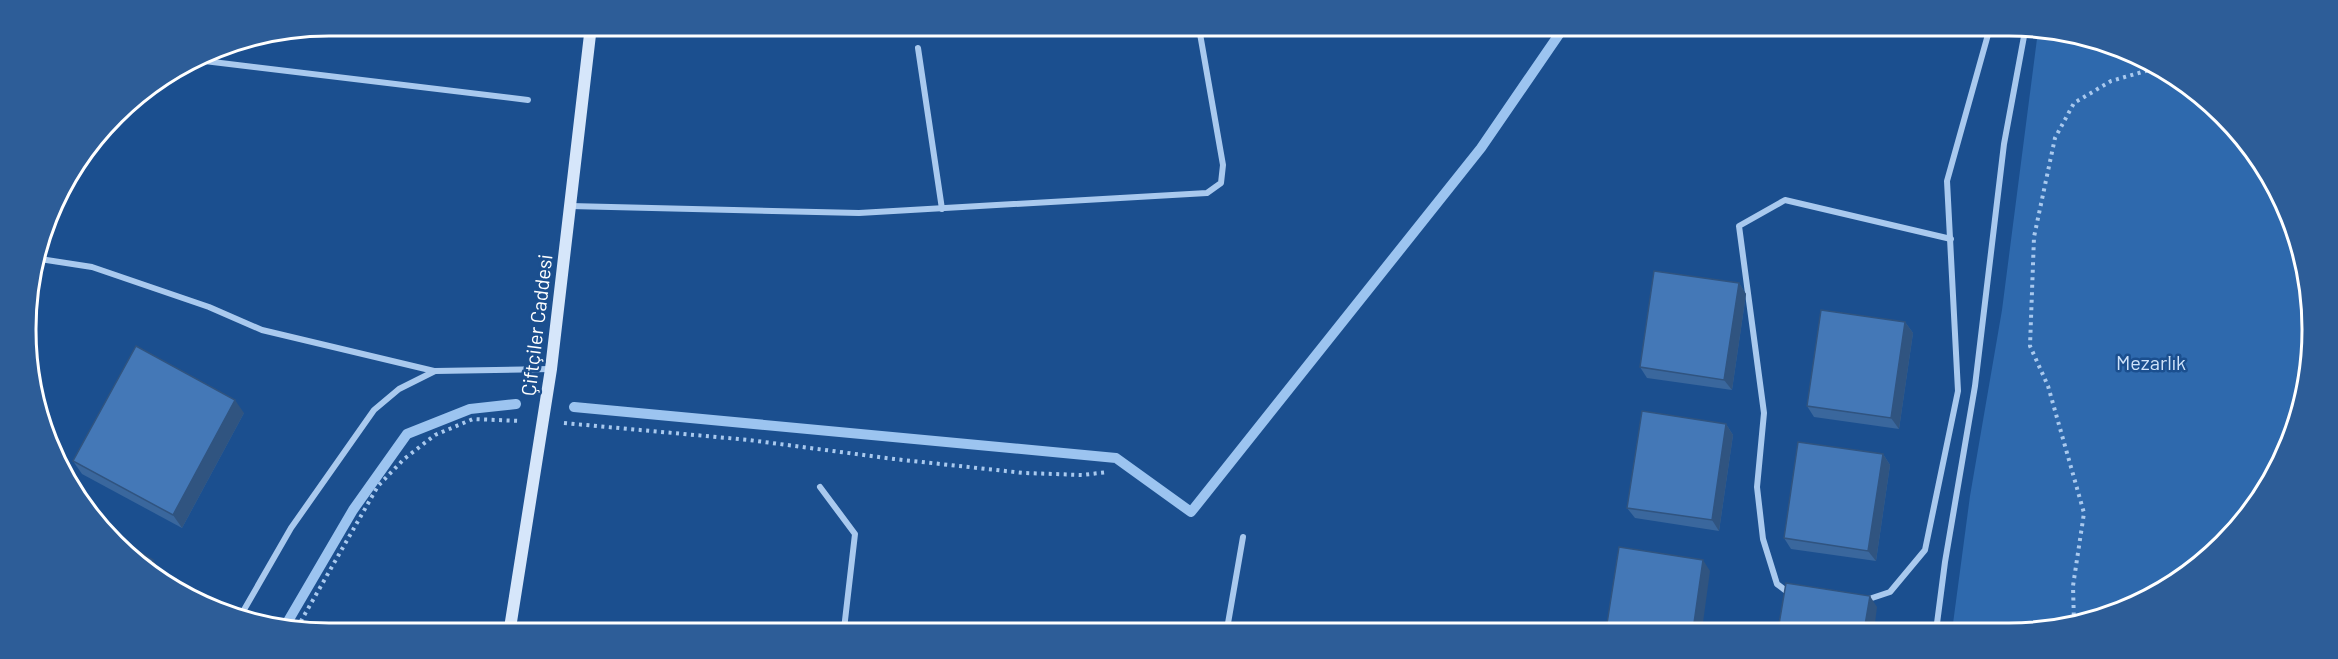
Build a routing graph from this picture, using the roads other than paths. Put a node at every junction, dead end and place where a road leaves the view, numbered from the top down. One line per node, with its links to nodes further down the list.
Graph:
1 (590, 36): 8 (street, Çiftçiler Caddesi)
2 (1199, 36): 9 (street)
3 (1988, 36): 10 (street)
4 (2024, 37): 22 (street)
5 (918, 48): 9 (street)
6 (209, 62): 7 (street)
7 (528, 100)
8 (570, 206): 9 (street); 12 (street, Çiftçiler Caddesi)
9 (942, 209)
10 (1951, 239): 16 (street); 17 (street)
11 (45, 260): 13 (street)
12 (551, 369): 13 (street); 19 (street, Çiftçiler Caddesi)
13 (435, 371): 18 (street)
14 (820, 487): 20 (street)
15 (1243, 537): 21 (street)
16 (1794, 598)
17 (1860, 603)
18 (244, 610)
19 (511, 623)
20 (845, 623)
21 (1228, 623)
22 (1937, 623)

